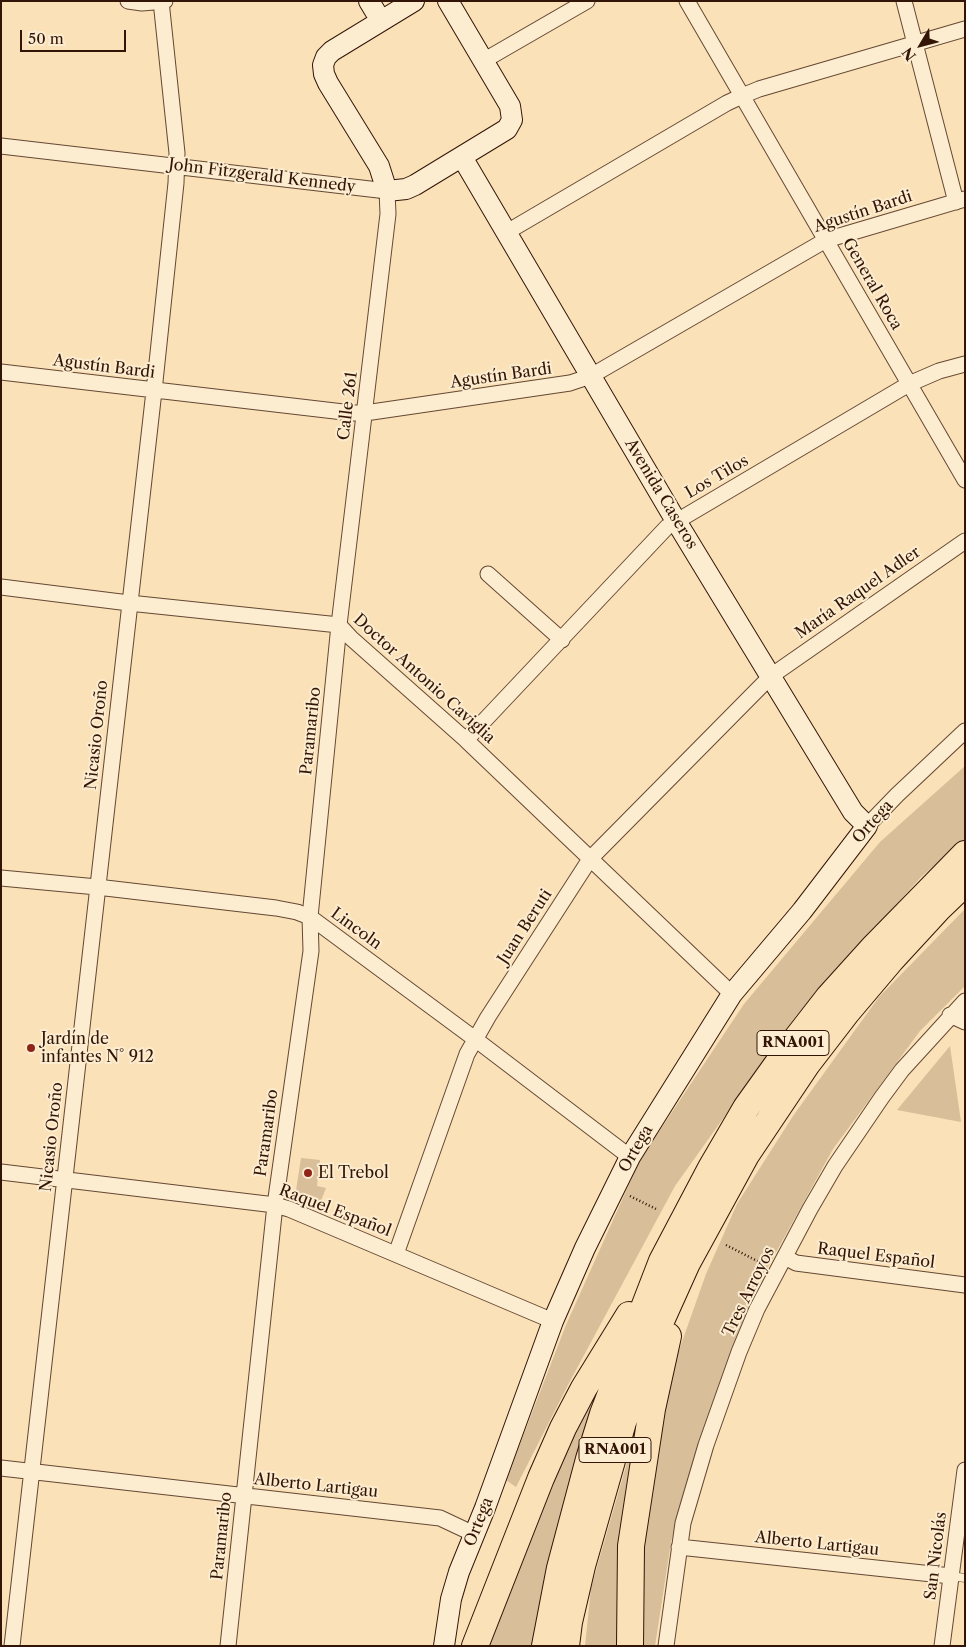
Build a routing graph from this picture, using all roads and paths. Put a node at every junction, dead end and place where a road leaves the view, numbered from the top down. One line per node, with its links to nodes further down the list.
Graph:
1 (128, 1): 8 (street)
2 (369, 1): 9 (street)
3 (414, 1): 9 (street)
4 (448, 1): 12 (street)
5 (587, 1): 12 (street)
6 (687, 1): 13 (street, General Roca)
7 (904, 1): 11 (street)
8 (163, 2): 16 (street, Nicasio Oroño)
9 (381, 21): 17 (street)
10 (965, 29): 11 (street)
11 (914, 43): 13 (street); 18 (street)
12 (483, 60): 15 (street, John Fitzgerald Kennedy)
13 (742, 96): 19 (street); 20 (street, General Roca)
14 (1, 146): 16 (street, John Fitzgerald Kennedy)
15 (462, 157): 17 (street, John Fitzgerald Kennedy); 19 (street, Avenida Caseros)
16 (177, 166): 17 (street, John Fitzgerald Kennedy); 25 (street, Nicasio Oroño)
17 (387, 191): 26 (street, Calle 261)
18 (960, 200): 20 (street, Agustín Bardi)
19 (507, 232): 23 (street, Avenida Caseros)
20 (826, 240): 23 (street, Agustín Bardi); 24 (street, General Roca)
21 (965, 364): 24 (street, Los Tilos)
22 (1, 372): 25 (street, Agustín Bardi)
23 (591, 376): 26 (street, Agustín Bardi); 28 (street, Avenida Caseros)
24 (909, 384): 27 (street, General Roca); 28 (street, Los Tilos)
25 (154, 391): 26 (street, Agustín Bardi); 32 (street, Nicasio Oroño)
26 (364, 413): 33 (street, Calle 261)
27 (965, 480)
28 (676, 521): 34 (street, Los Tilos); 35 (street, Avenida Caseros)
29 (965, 541): 35 (street, María Raquel Adler)
30 (488, 574): 34 (street)
31 (1, 587): 32 (street, Doctor Antonio Caviglia)
32 (129, 603): 33 (street, Doctor Antonio Caviglia); 43 (street, Nicasio Oroño)
33 (339, 625): 37 (street, Doctor Antonio Caviglia); 44 (street, Paramaribo)
34 (562, 640): 37 (street, Los Tilos)
35 (771, 676): 38 (street, Avenida Caseros); 40 (street, Juan Beruti)
36 (965, 731): 38 (street, Ortega)
37 (466, 740): 40 (street, Doctor Antonio Caviglia)
38 (867, 826): 45 (street, Ortega)
39 (965, 854): 59 (highway, RNA001)
40 (590, 859): 45 (street, Doctor Antonio Caviglia); 49 (street, Juan Beruti)
41 (1, 878): 43 (street, Lincoln)
42 (965, 883): 59 (highway, RNA001)
43 (97, 887): 44 (street, Lincoln); 52 (street, Nicasio Oroño)
44 (310, 917): 49 (street, Lincoln); 54 (street, Paramaribo)
45 (732, 994): 50 (street, Ortega)
46 (965, 1000): 47 (street, Tres Arroyos)
47 (950, 1015): 48 (street); 58 (street, Tres Arroyos)
48 (965, 1022)
49 (475, 1039): 50 (street, Lincoln); 57 (street, Juan Beruti)
50 (630, 1157): 53 (street, Ortega)
51 (1, 1172): 52 (street, Raquel Español)
52 (65, 1179): 54 (street, Raquel Español); 65 (street, Nicasio Oroño)
53 (614, 1189): 55 (path); 62 (street, Ortega)
54 (274, 1205): 57 (street, Raquel Español); 66 (street, Paramaribo)
55 (656, 1209)
56 (726, 1246): 60 (path)
57 (396, 1254): 62 (street, Raquel Español)
58 (785, 1257): 60 (street, Tres Arroyos); 61 (street, Raquel Español)
59 (675, 1262): 73 (highway); 74 (highway, RNA001); 75 (highway, RNA001); 76 (highway)
60 (778, 1271): 68 (street, Tres Arroyos)
61 (965, 1285)
62 (553, 1321): 67 (street, Ortega)
63 (1, 1468): 65 (street, Alberto Lartigau)
64 (965, 1470): 69 (street, San Nicolás)
65 (32, 1471): 66 (street, Alberto Lartigau); 70 (street, Nicasio Oroño)
66 (244, 1496): 67 (street, Alberto Lartigau); 71 (street, Paramaribo)
67 (474, 1534): 72 (street, Ortega)
68 (679, 1547): 69 (street, Alberto Lartigau); 77 (street, Tres Arroyos)
69 (958, 1577): 78 (street, San Nicolás)
70 (12, 1646)
71 (228, 1646)
72 (444, 1646)
73 (475, 1646)
74 (545, 1646)
75 (566, 1646)
76 (630, 1646)
77 (666, 1646)
78 (942, 1646)

